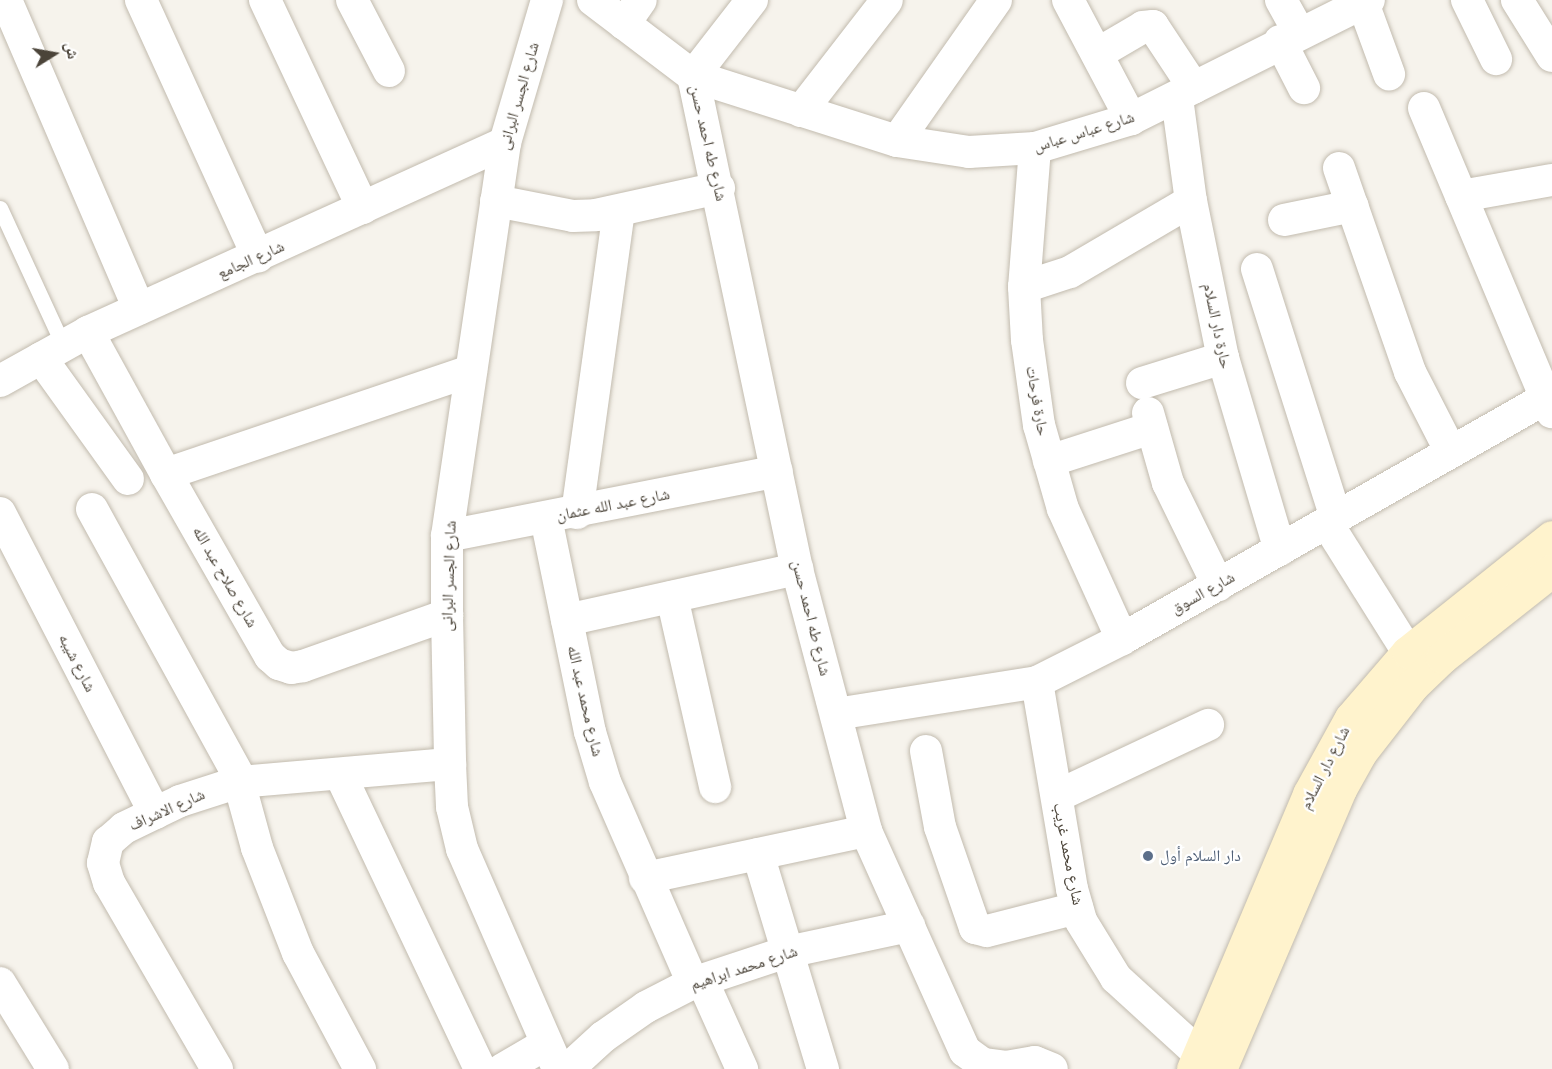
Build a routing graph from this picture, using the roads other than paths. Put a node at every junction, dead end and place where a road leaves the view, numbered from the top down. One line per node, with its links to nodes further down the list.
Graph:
1 (6, 0): 45 (street)
2 (141, 0): 42 (street)
3 (265, 0): 39 (street)
4 (547, 0): 29 (street, شارع الجسر البرانى)
5 (593, 0): 15 (street, شارع عباس عباس)
6 (752, 0): 22 (street)
7 (887, 0): 26 (street)
8 (996, 0): 28 (street)
9 (1068, 0): 17 (street)
10 (1281, 0): 16 (street)
11 (1467, 0): 19 (street)
12 (1517, 0): 18 (street)
13 (1366, 1): 16 (street, شارع عباس عباس); 21 (street)
14 (342, 2): 20 (street)
15 (632, 12): 22 (street, شارع عباس عباس)
16 (1289, 37): 23 (street); 24 (street, شارع عباس عباس)
17 (1097, 54): 24 (street); 27 (street)
18 (1552, 56)
19 (1496, 59)
20 (388, 71)
21 (1389, 74)
22 (693, 76): 26 (street, شارع عباس عباس); 33 (street, شارع طه احمد حسن)
23 (1304, 88)
24 (1185, 93): 27 (street, شارع عباس عباس); 36 (street, حارة دار السلام)
25 (1424, 108): 34 (street)
26 (801, 111): 28 (street, شارع عباس عباس)
27 (1131, 119): 30 (street, شارع عباس عباس)
28 (897, 141): 30 (street, شارع عباس عباس)
29 (505, 143): 35 (street, شارع الجسر البرانى); 39 (street, شارع الجامع)
30 (1035, 148): 44 (street, حارة فرحات)
31 (1339, 168): 37 (street)
32 (1552, 180): 34 (street)
33 (719, 188): 40 (street); 54 (street, شارع طه احمد حسن)
34 (1461, 196): 51 (street)
35 (496, 201): 40 (street); 48 (street, شارع الجسر البرانى)
36 (1191, 201): 44 (street); 47 (street, حارة دار السلام)
37 (1353, 206): 41 (street); 52 (street)
38 (0, 208): 46 (lane)
39 (363, 208): 42 (street, شارع الجامع)
40 (619, 212): 59 (street)
41 (1284, 220)
42 (258, 257): 45 (street, شارع الجامع)
43 (1257, 269): 61 (street)
44 (1024, 287): 53 (street, حارة فرحات)
45 (139, 309): 46 (street, شارع الجامع)
46 (64, 345): 49 (street, شارع الجامع); 55 (street, شارع صلاح عبد الله); 56 (street)
47 (1223, 358): 50 (street); 64 (street, حارة دار السلام)
48 (471, 370): 55 (street); 62 (street, شارع الجسر البرانى)
49 (0, 381)
50 (1142, 383)
51 (1548, 405): 52 (street, شارع السوق)
52 (1451, 452): 61 (street, شارع السوق)
53 (1049, 461): 67 (street); 71 (street, حارة فرحات)
54 (777, 471): 59 (street, شارع عبد الله عثمان); 65 (street, شارع طه احمد حسن)
55 (166, 474): 69 (street, شارع صلاح عبد الله)
56 (128, 479)
57 (92, 509): 79 (street)
58 (0, 513): 82 (street, شارع شيبه)
59 (577, 513): 60 (street, شارع عبد الله عثمان)
60 (546, 518): 62 (street, شارع عبد الله عثمان); 70 (street, شارع محمد عبد الله)
61 (1332, 521): 64 (street, شارع السوق); 72 (street)
62 (447, 536): 69 (street, شارع الجسر البرانى)
63 (1552, 537): 72 (main road, شارع دار السلام)
64 (1280, 550): 67 (street, شارع السوق)
65 (798, 569): 68 (street); 74 (street, شارع طه احمد حسن)
66 (1552, 570): 92 (main road, شارع دار السلام)
67 (1218, 585): 71 (street, شارع السوق)
68 (672, 597): 70 (street); 80 (street)
69 (447, 615): 77 (street, شارع الجسر البرانى)
70 (567, 620): 85 (street, شارع محمد عبد الله)
71 (1122, 639): 73 (street, شارع السوق)
72 (1408, 652): 92 (main road, شارع دار السلام)
73 (1037, 682): 74 (street, شارع السوق); 81 (street, شارع محمد غريب)
74 (836, 714): 83 (street, شارع طه احمد حسن)
75 (1208, 725): 81 (street)
76 (926, 751): 86 (street)
77 (450, 764): 78 (street, شارع الاشراف); 91 (street, شارع الجسر البرانى)
78 (339, 774): 79 (street, شارع الاشراف); 96 (street)
79 (240, 782): 82 (street, شارع الاشراف); 95 (street)
80 (715, 787)
81 (1057, 796): 86 (street, شارع محمد غريب)
82 (155, 813): 94 (street, شارع الاشراف)
83 (866, 831): 84 (street); 87 (street, شارع طه احمد حسن)
84 (758, 854): 85 (street); 88 (street)
85 (645, 878): 89 (street, شارع محمد عبد الله)
86 (1077, 908): 92 (street, شارع محمد غريب)
87 (909, 926): 88 (street, شارع محمد ابراهيم); 101 (street, شارع طه احمد حسن)
88 (787, 952): 89 (street, شارع محمد ابراهيم); 100 (street)
89 (697, 981): 98 (street, شارع محمد ابراهيم); 99 (street, شارع محمد عبد الله)
90 (0, 983): 93 (street)
91 (552, 1057): 97 (street)
92 (1204, 1064)
93 (53, 1069)
94 (217, 1069)
95 (360, 1069)
96 (480, 1069)
97 (503, 1069)
98 (568, 1069)
99 (742, 1069)
100 (823, 1069)
101 (1052, 1069)

